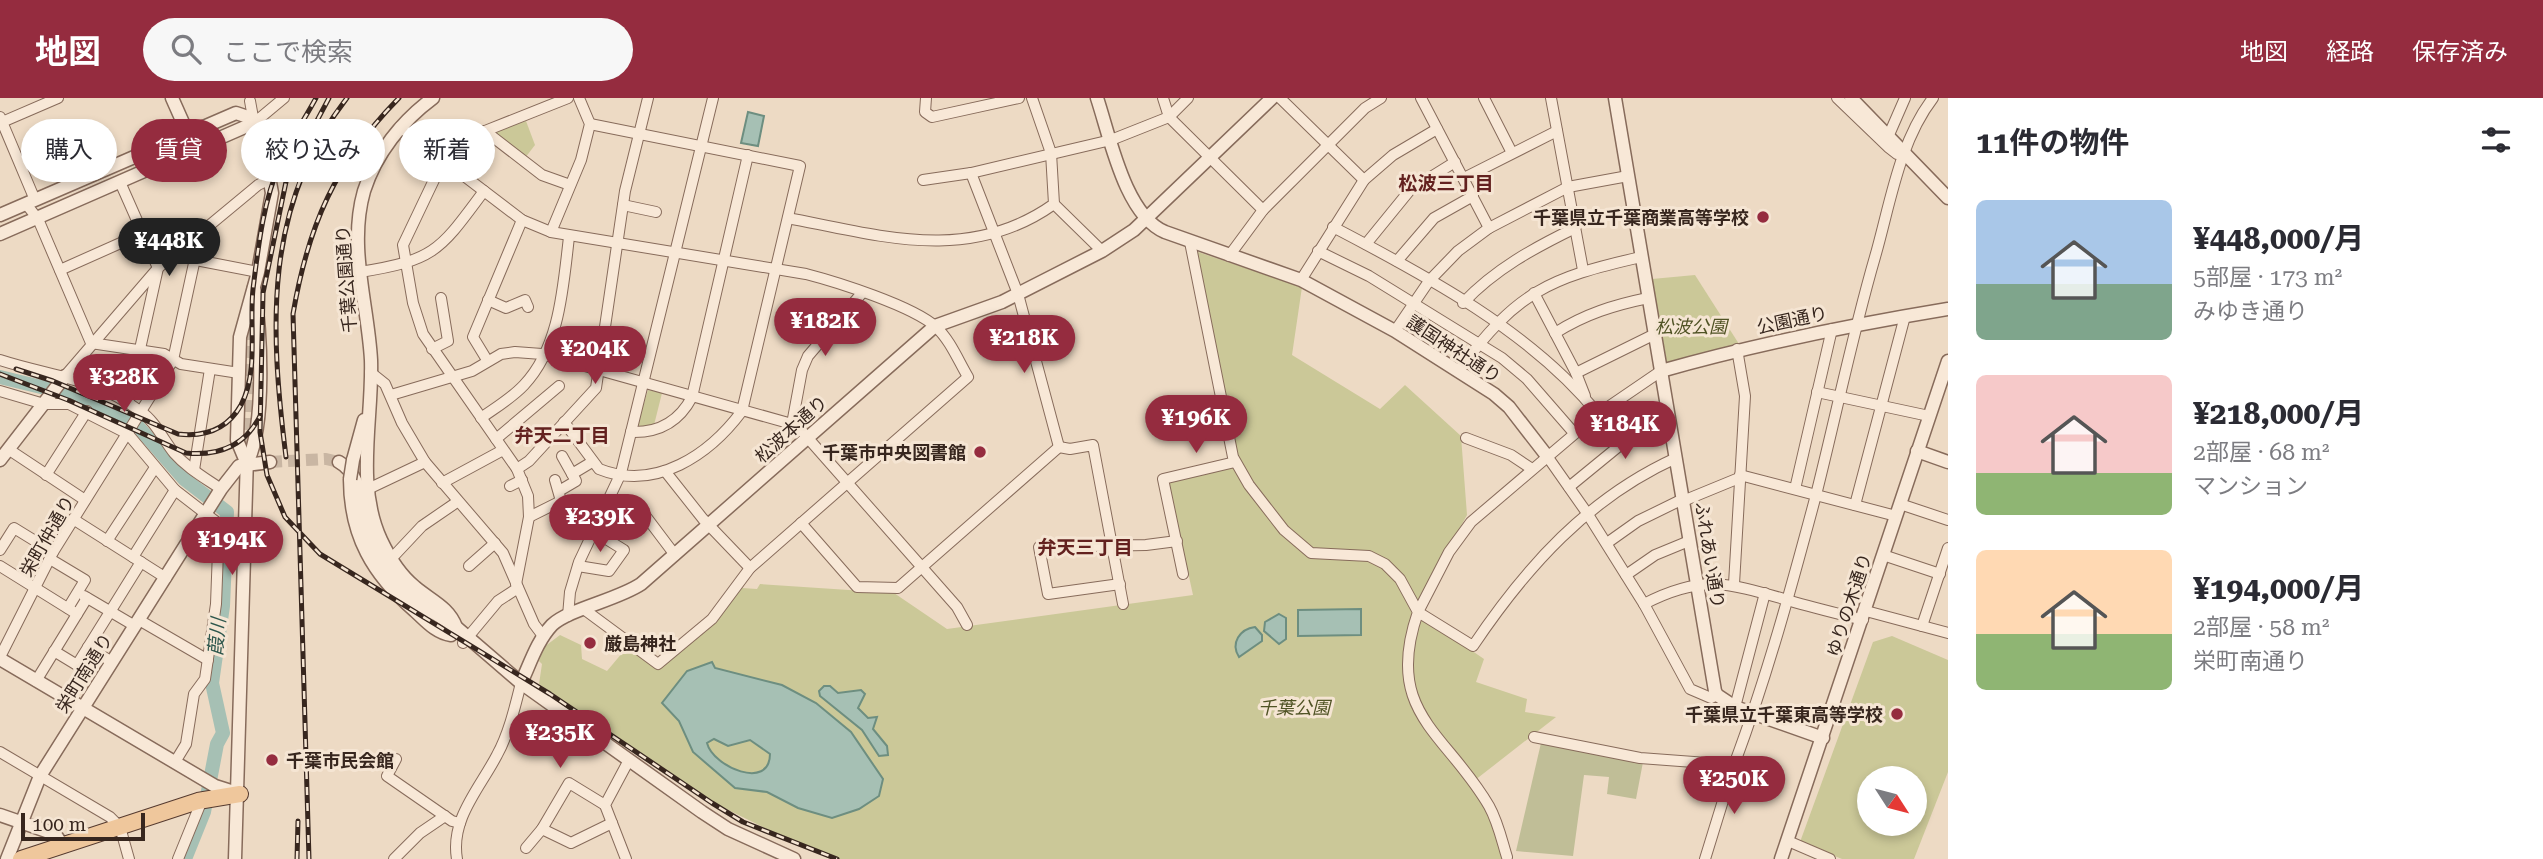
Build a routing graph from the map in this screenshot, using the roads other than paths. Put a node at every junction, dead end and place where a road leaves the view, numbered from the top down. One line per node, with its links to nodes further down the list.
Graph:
1 (58, 98): 35 (street)
2 (172, 98): 29 (street)
3 (284, 98): 33 (street)
4 (433, 98): 34 (street, 千葉公園通り)
5 (568, 98): 37 (street)
6 (579, 98): 36 (street)
7 (648, 98): 42 (street)
8 (713, 98): 47 (street)
9 (926, 98): 10 (street)
10 (1019, 98)
11 (1032, 98): 48 (street)
12 (1097, 98): 45 (street)
13 (1163, 98): 28 (street)
14 (1188, 98): 28 (street)
15 (1272, 98): 52 (street, 松波本通り)
16 (1280, 98): 46 (street)
17 (1381, 98): 46 (street)
18 (1421, 98): 40 (street)
19 (1483, 98): 49 (street)
20 (1551, 98): 41 (street)
21 (1616, 98): 56 (street, ふれあい通り)
22 (1837, 98): 50 (street)
23 (1851, 98): 43 (street)
24 (1905, 98): 43 (street)
25 (1933, 98): 50 (street)
26 (250, 99): 27 (street); 32 (street)
27 (236, 113): 30 (street); 31 (street)
28 (1169, 117): 45 (street); 52 (street)
29 (181, 119)
30 (222, 119)
31 (251, 119)
32 (253, 119)
33 (259, 119)
34 (409, 119)
35 (0, 120): 70 (street)
36 (590, 124): 42 (street); 65 (street)
37 (495, 127)
38 (399, 128): 106 (street, 千葉公園通り)
39 (241, 129): 60 (street)
40 (1437, 129): 54 (street); 59 (street)
41 (1557, 131): 49 (street); 66 (street)
42 (639, 134): 47 (street); 72 (street)
43 (1888, 136): 50 (street)
44 (495, 139): 65 (street)
45 (1111, 140): 48 (street); 79 (street)
46 (1328, 144): 59 (street); 73 (street)
47 (700, 146): 51 (street); 94 (street)
48 (1051, 153): 55 (street); 71 (street)
49 (1512, 153): 57 (street)
50 (1905, 154): 69 (street); 122 (street)
51 (748, 155): 76 (street); 98 (street)
52 (1210, 158): 73 (street); 79 (street, 松波本通り)
53 (131, 159): 70 (street)
54 (1455, 162): 57 (street); 91 (street)
55 (971, 173): 58 (street); 86 (street)
56 (1628, 176): 66 (street); 96 (street, ふれあい通り)
57 (1464, 178): 68 (street)
58 (923, 180)
59 (1364, 180): 80 (street)
60 (120, 181): 77 (street); 85 (street)
61 (264, 182): 83 (street)
62 (272, 182): 105 (street)
63 (433, 182): 100 (street)
64 (472, 182): 67 (street)
65 (570, 185): 84 (street)
66 (1567, 187): 81 (street); 82 (street)
67 (484, 191): 78 (street); 100 (street)
68 (1473, 196): 81 (street); 99 (street)
69 (1948, 198)
70 (30, 202): 75 (street); 77 (street)
71 (1054, 204): 86 (street); 92 (street)
72 (623, 205): 74 (street); 90 (street)
73 (1263, 210): 95 (street)
74 (656, 212)
75 (0, 215)
76 (788, 218): 86 (street); 102 (street)
77 (38, 219): 87 (street); 103 (street)
78 (522, 220): 84 (street); 115 (street)
79 (1147, 220): 89 (street, 護国神社通り); 92 (street, 松波本通り)
80 (1332, 228): 91 (street); 93 (street)
81 (1489, 228): 108 (street)
82 (1575, 228): 104 (street); 116 (street)
83 (201, 231): 97 (street, 栄町仲通り); 101 (street)
84 (551, 232): 88 (street)
85 (143, 233): 101 (street); 103 (street)
86 (994, 233): 112 (street)
87 (0, 234)
88 (569, 237): 90 (street); 133 (street)
89 (1190, 242): 95 (street, 護国神社通り); 188 (street)
90 (617, 243): 94 (street); 140 (street)
91 (1366, 244): 99 (street)
92 (1102, 251): 112 (street, 松波本通り)
93 (1318, 251): 107 (street); 117 (street)
94 (673, 252): 98 (street); 148 (street)
95 (1229, 256): 107 (street, 護国神社通り)
96 (1641, 257): 104 (street); 114 (street, ふれあい通り)
97 (196, 260): 105 (street); 135 (street, 栄町仲通り)
98 (723, 260): 102 (street); 153 (street)
99 (1397, 261): 108 (street)
100 (408, 264): 106 (street); 130 (street)
101 (158, 268): 128 (street); 132 (street)
102 (777, 269): 110 (street); 162 (street)
103 (60, 270): 128 (street)
104 (1583, 270): 111 (street)
105 (258, 272): 109 (street)
106 (360, 272): 142 (street, 千葉公園通り)
107 (1301, 280): 125 (street, 護国神社通り)
108 (1429, 281): 116 (street); 117 (street)
109 (254, 288): 143 (street); 190 (street)
110 (862, 293): 123 (street); 169 (street)
111 (1534, 293): 121 (street); 126 (street)
112 (1018, 294): 123 (street, 松波本通り); 176 (street)
113 (441, 298): 130 (street)
114 (1648, 298): 126 (street); 127 (street, ふれあい通り)
115 (488, 300): 118 (street); 136 (street)
116 (1463, 303): 121 (street)
117 (1414, 304): 125 (street); 129 (street)
118 (528, 307)
119 (1948, 309): 120 (street, 公園通り)
120 (1905, 316): 122 (street, 公園通り); 160 (street)
121 (1495, 323): 129 (street); 157 (street)
122 (1855, 325): 124 (street, 公園通り); 154 (street)
123 (934, 326): 173 (street, 松波本通り); 202 (street)
124 (1832, 329): 131 (street, 公園通り); 151 (street)
125 (1395, 331): 139 (street, 護国神社通り)
126 (1555, 333): 144 (street)
127 (1655, 334): 141 (street, ふれあい通り); 144 (street)
128 (92, 343): 132 (street); 146 (street)
129 (1479, 343): 139 (street); 172 (street)
130 (432, 349): 145 (street)
131 (1738, 349): 141 (street, 公園通り); 199 (street)
132 (139, 350): 135 (street); 159 (street)
133 (542, 355): 136 (street); 140 (street); 167 (street)
134 (0, 360): 146 (street)
135 (173, 360): 138 (street); 163 (street, 栄町仲通り)
136 (487, 360): 145 (street)
137 (1948, 361): 147 (street, ゆりの木通り)
138 (210, 369): 143 (street); 194 (street)
139 (1459, 370): 182 (street, 護国神社通り)
140 (599, 371): 148 (street); 168 (street)
141 (1661, 371): 164 (street, 公園通り); 166 (street, ふれあい通り)
142 (370, 372): 152 (street); 156 (street, 千葉公園通り)
143 (239, 373): 190 (street)
144 (1576, 373): 157 (street)
145 (453, 378): 152 (street); 167 (street)
146 (63, 380): 155 (street); 159 (street)
147 (1945, 382): 158 (street, ゆりの木通り)
148 (642, 384): 153 (street); 171 (street)
149 (559, 386): 175 (street)
150 (0, 391): 155 (street)
151 (1817, 392): 154 (street); 206 (street)
152 (391, 395): 186 (street)
153 (692, 397): 162 (street); 171 (street)
154 (1839, 397): 160 (street); 208 (street)
155 (48, 399): 161 (street); 180 (street)
156 (369, 399): 184 (street); 205 (street)
157 (1586, 399): 164 (street)
158 (1942, 399): 165 (street, ゆりの木通り)
159 (128, 403): 163 (street)
160 (1881, 406): 165 (street); 213 (street)
161 (87, 411): 170 (street); 198 (street)
162 (742, 411): 169 (street); 195 (street)
163 (138, 414): 170 (street, 栄町仲通り); 194 (street)
164 (1598, 414): 172 (street, 公園通り)
165 (1929, 416): 179 (street, ゆりの木通り)
166 (1669, 417): 183 (street, ふれあい通り); 204 (street)
167 (481, 418): 175 (street)
168 (564, 422): 187 (street); 192 (street)
169 (792, 425): 173 (street)
170 (129, 431): 191 (street); 209 (street, 栄町仲通り)
171 (631, 432): 196 (street)
172 (1574, 433): 182 (street, 公園通り)
173 (808, 438): 202 (street); 221 (street, 松波本通り)
174 (1466, 438): 193 (street)
175 (496, 439): 178 (street)
176 (1059, 447): 228 (street); 239 (street)
177 (247, 448): 190 (street)
178 (503, 450): 192 (street); 201 (street)
179 (1917, 452): 189 (street); 215 (street, ゆりの木通り)
180 (4, 454): 198 (street)
181 (562, 456): 197 (street)
182 (1547, 456): 193 (street, 公園通り); 204 (street, 護国神社通り)
183 (1676, 458): 210 (street, ふれあい通り); 216 (street)
184 (346, 461): 264 (street); 264 (street, bridge)
185 (270, 462): 190 (street)
186 (425, 462): 201 (street); 205 (street)
187 (592, 462): 196 (street); 197 (street)
188 (1235, 462): 224 (street); 258 (street)
189 (1948, 462)
190 (247, 464): 211 (street, 栄町南通り); 287 (street)
191 (154, 469): 207 (street); 223 (street)
192 (517, 469): 200 (street)
193 (1532, 469): 258 (street, 公園通り)
194 (194, 470): 211 (street)
195 (664, 471): 196 (street); 221 (street)
196 (621, 473): 222 (street)
197 (572, 474): 217 (street)
198 (46, 475): 209 (street)
199 (1740, 476): 206 (street); 210 (street); 247 (street)
200 (522, 480): 203 (street); 217 (street)
201 (442, 483): 212 (street)
202 (848, 483): 220 (street); 239 (street)
203 (510, 486)
204 (1569, 487): 216 (street, 護国神社通り)
205 (368, 489): 234 (street)
206 (1795, 489): 208 (street)
207 (176, 490): 211 (street); 235 (street)
208 (1816, 495): 213 (street); 252 (street)
209 (85, 500): 218 (street, 栄町仲通り)
210 (1683, 500): 225 (street, ふれあい通り); 227 (street)
211 (214, 501): 244 (street, 栄町南通り); 271 (street)
212 (457, 502): 226 (street); 234 (street)
213 (1855, 505): 215 (street)
214 (641, 510): 232 (street)
215 (1898, 510): 219 (street); 233 (street, ゆりの木通り)
216 (1587, 513): 227 (street, 護国神社通り); 258 (street)
217 (529, 517): 248 (street)
218 (73, 519): 223 (street); 231 (street, 栄町仲通り)
219 (1948, 520)
220 (802, 523): 239 (street); 240 (street)
221 (710, 525): 232 (street, 松波本通り); 240 (street)
222 (595, 532): 238 (street); 238 (street)
223 (107, 541): 235 (street)
224 (1177, 541): 228 (street); 241 (street)
225 (1689, 541): 243 (street); 246 (street, ふれあい通り)
226 (495, 543): 237 (street); 248 (street)
227 (1607, 543): 243 (street, 護国神社通り)
228 (1113, 545): 245 (street); 245 (street)
229 (1948, 548): 242 (street)
230 (0, 550): 231 (street)
231 (52, 555): 249 (street, 栄町仲通り); 251 (street)
232 (675, 555): 255 (street, 松波本通り)
233 (1883, 555): 242 (street); 260 (street, ゆりの木通り)
234 (391, 559): 264 (street)
235 (137, 560): 244 (street); 257 (street)
236 (0, 566): 249 (street)
237 (469, 566)
238 (578, 566): 259 (street)
239 (922, 567): 262 (street)
240 (750, 568): 255 (street)
241 (1183, 574)
242 (1940, 574): 263 (street)
243 (1626, 575): 254 (street, 護国神社通り)
244 (166, 578): 261 (street, 栄町南通り)
245 (1120, 584): 253 (street)
246 (1697, 584): 247 (street); 254 (street); 275 (street, ふれあい通り)
247 (1734, 584): 250 (street)
248 (517, 586): 266 (street); 267 (street)
249 (35, 588): 256 (street); 270 (street, 栄町仲通り)
250 (1765, 593): 252 (street); 276 (street)
251 (83, 595): 256 (street); 257 (street)
252 (1786, 600): 260 (street); 278 (street)
253 (1123, 604)
254 (1644, 604): 275 (street, 護国神社通り)
255 (585, 610): 259 (street, 松波本通り)
256 (73, 611): 269 (street)
257 (109, 611): 261 (street); 268 (street)
258 (1418, 612): 302 (street, 公園通り)
259 (568, 616): 266 (street, 松波本通り)
260 (1864, 616): 263 (street); 280 (street, ゆりの木通り)
261 (137, 623): 271 (street); 272 (street, 栄町南通り)
262 (967, 625)
263 (1922, 626): 265 (street)
264 (453, 631): 267 (street)
265 (1948, 633)
266 (543, 636): 274 (street, 松波本通り)
267 (465, 640): 274 (street)
268 (88, 647): 269 (street); 272 (street)
269 (54, 651): 273 (street)
270 (0, 658): 273 (street)
271 (208, 660): 284 (street)
272 (112, 662): 277 (street, 栄町南通り)
273 (36, 681): 277 (street)
274 (521, 683): 283 (street); 293 (street)
275 (1717, 695): 276 (street)
276 (1735, 707): 278 (street)
277 (82, 708): 284 (street); 286 (street, 栄町南通り)
278 (1753, 713): 280 (street); 285 (street)
279 (1534, 737): 285 (street)
280 (1824, 738): 297 (street, ゆりの木通り)
281 (0, 752): 286 (street)
282 (396, 759): 291 (street)
283 (629, 760): 289 (street); 309 (street)
284 (175, 762): 288 (street)
285 (1734, 765): 311 (street)
286 (40, 776): 292 (street, 栄町南通り); 295 (street)
287 (240, 794): 288 (main road); 305 (street)
288 (205, 796): 295 (main road); 304 (street)
289 (605, 804): 294 (street); 296 (street)
290 (0, 816): 292 (street)
291 (445, 816): 293 (street); 306 (street)
292 (21, 822): 298 (street); 300 (street, 栄町南通り)
293 (460, 823): 307 (street)
294 (612, 823): 296 (street); 308 (street)
295 (120, 827): 298 (main road); 303 (street)
296 (541, 828): 299 (street)
297 (1787, 841): 312 (street, ゆりの木通り); 313 (street)
298 (63, 846): 301 (main road)
299 (526, 848)
300 (3, 858)
301 (31, 858)
302 (1506, 858): 310 (street)
303 (129, 859)
304 (178, 859)
305 (235, 859)
306 (394, 859)
307 (457, 859)
308 (626, 859)
309 (794, 859)
310 (1520, 859)
311 (1705, 859)
312 (1781, 859)
313 (1830, 859)

